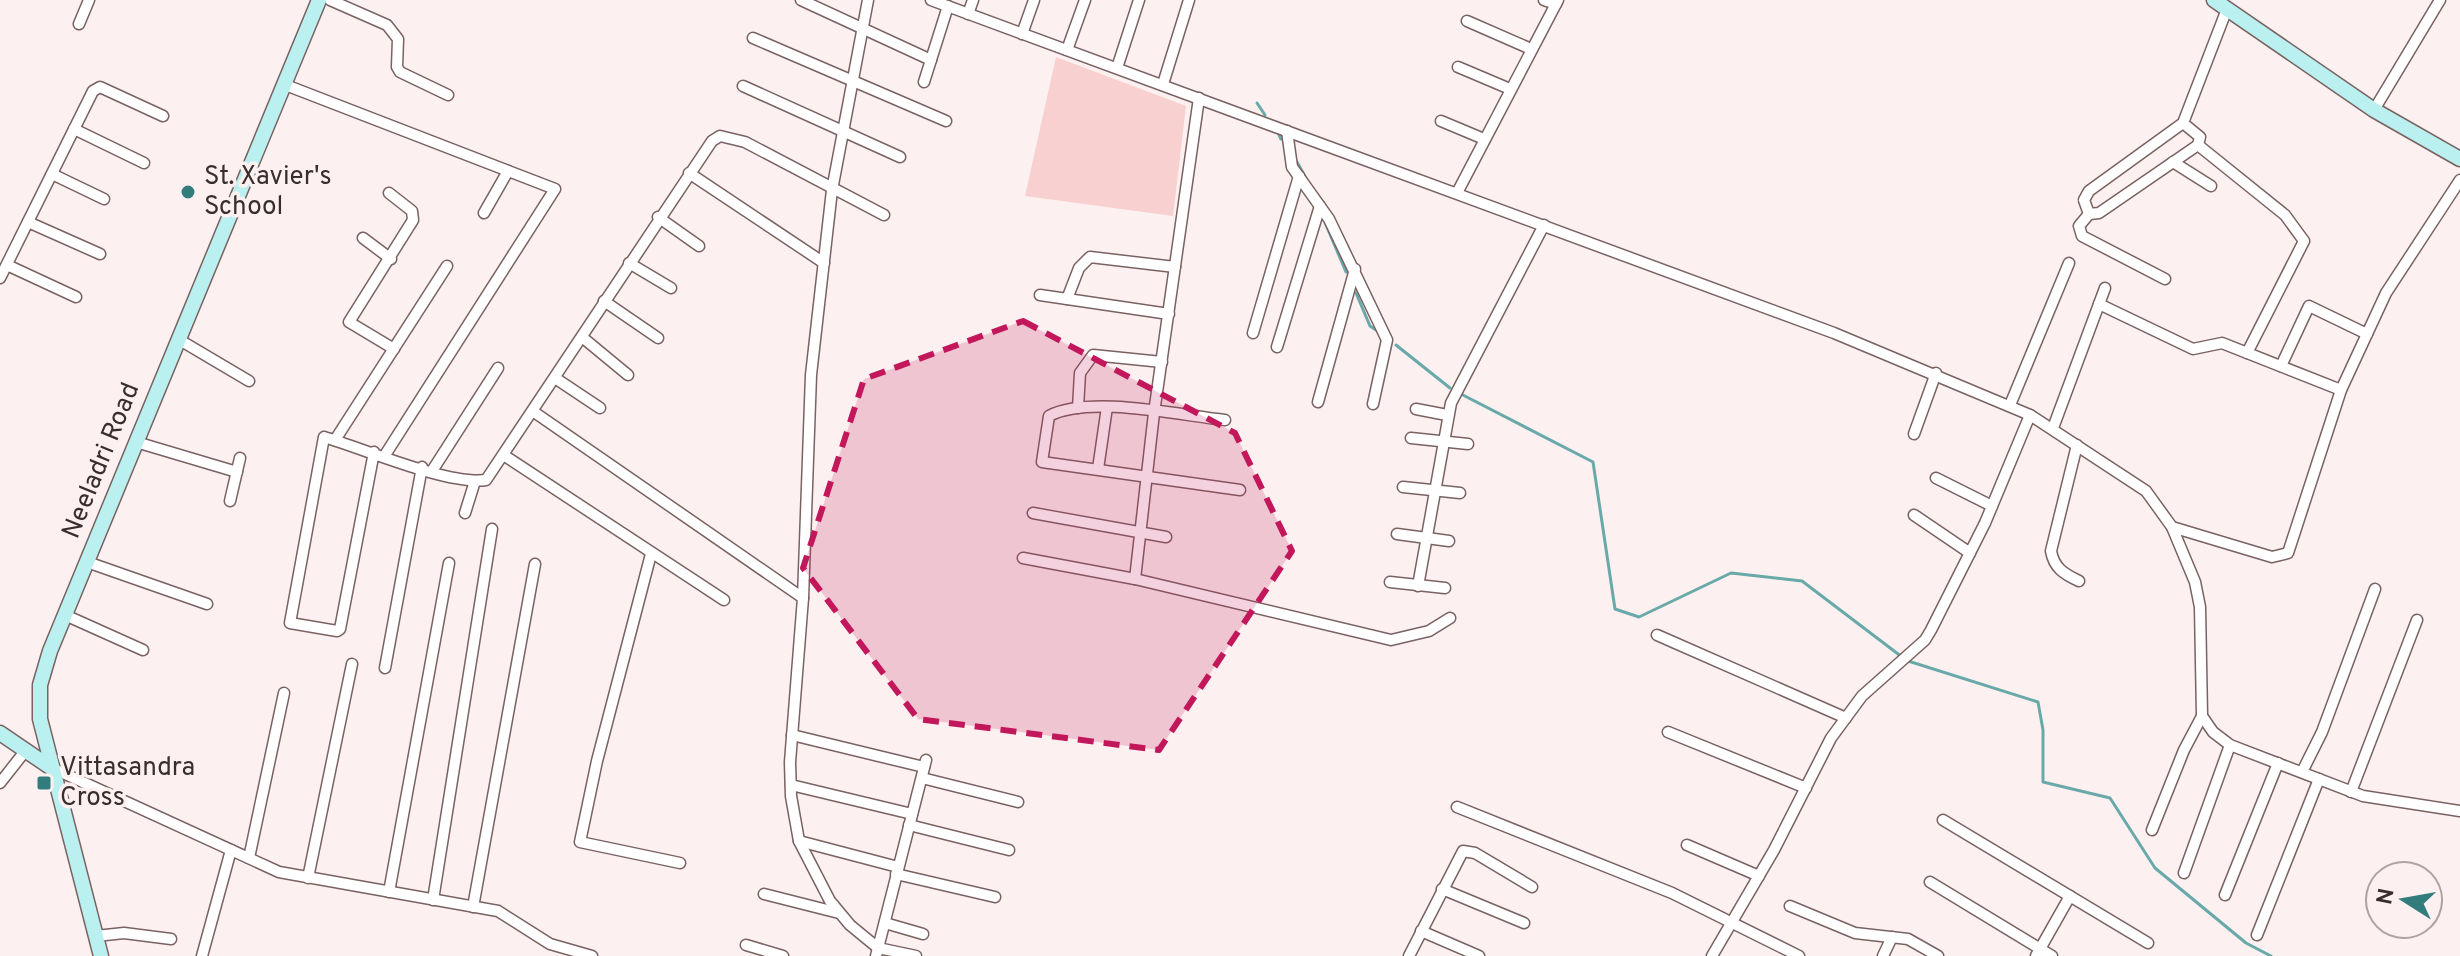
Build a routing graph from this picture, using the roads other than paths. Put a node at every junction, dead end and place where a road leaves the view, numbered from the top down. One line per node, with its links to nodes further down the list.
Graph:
1 (89, 0): 20 (street)
2 (319, 0): 31 (main road, Neeladri Road)
3 (330, 0): 35 (street)
4 (801, 0): 21 (street)
5 (868, 0): 21 (street)
6 (931, 0): 16 (street)
7 (973, 0): 18 (street)
8 (1034, 0): 22 (street)
9 (1085, 0): 25 (street)
10 (1139, 0): 28 (street)
11 (1189, 0): 32 (street)
12 (1544, 0): 15 (street)
13 (2214, 0): 17 (main road)
14 (2440, 0): 37 (street)
15 (1557, 2): 24 (street)
16 (948, 6): 18 (street); 26 (street)
17 (2227, 9): 37 (main road); 41 (street)
18 (968, 14): 22 (street)
19 (1467, 21): 24 (street)
20 (79, 24)
21 (863, 30): 26 (street); 30 (street)
22 (1022, 34): 25 (street)
23 (753, 38): 30 (street)
24 (1531, 49): 34 (street)
25 (1067, 50): 28 (street)
26 (931, 60): 29 (street)
27 (1458, 67): 34 (street)
28 (1117, 68): 32 (street)
29 (924, 82)
30 (854, 83): 39 (street); 43 (street)
31 (283, 84): 51 (street); 93 (main road, Neeladri Road)
32 (1163, 84): 36 (street)
33 (743, 86): 43 (street)
34 (1510, 89): 45 (street)
35 (448, 95)
36 (1199, 98): 44 (street); 77 (street)
37 (2374, 110): 48 (main road)
38 (163, 116): 42 (street)
39 (946, 121)
40 (1441, 121): 45 (street)
41 (2183, 123): 46 (street); 63 (street)
42 (74, 129): 50 (street); 53 (street)
43 (843, 131): 47 (street); 57 (street)
44 (1287, 131): 54 (street); 59 (street)
45 (1484, 139): 59 (street)
46 (2198, 145): 49 (street); 96 (street)
47 (900, 157)
48 (2460, 159)
49 (2173, 162): 56 (street); 63 (street)
50 (144, 163)
51 (508, 171): 62 (street); 125 (street)
52 (689, 173): 57 (street); 65 (street); 73 (street)
53 (52, 174): 60 (street); 66 (street)
54 (1301, 178): 61 (street); 89 (street)
55 (2460, 180): 90 (street)
56 (2211, 186)
57 (832, 190): 64 (street); 73 (street)
58 (389, 193): 71 (street)
59 (1457, 193): 67 (street)
60 (104, 199)
61 (1319, 209): 78 (street); 94 (street)
62 (484, 213)
63 (2089, 214): 80 (street)
64 (884, 215)
65 (658, 217): 69 (street); 72 (street)
66 (28, 222): 70 (street); 75 (street)
67 (1544, 225): 100 (street); 114 (street)
68 (363, 238): 71 (street)
69 (699, 246)
70 (100, 254)
71 (391, 259): 95 (street)
72 (629, 263): 81 (street); 86 (street)
73 (824, 263): 162 (street)
74 (2069, 263): 107 (street)
75 (7, 265): 79 (street); 84 (street)
76 (447, 266): 95 (street)
77 (1175, 267): 85 (street); 88 (street)
78 (1355, 269): 105 (street); 106 (street)
79 (0, 278)
80 (2165, 279)
81 (671, 288)
82 (2105, 288): 87 (street)
83 (1040, 295): 85 (street)
84 (76, 297)
85 (1067, 299): 88 (street)
86 (604, 301): 91 (street); 92 (street)
87 (2099, 304): 96 (street); 117 (street)
88 (1169, 314): 97 (street)
89 (1253, 333)
90 (2367, 334): 98 (street); 104 (street)
91 (582, 337): 101 (street); 102 (street)
92 (658, 338)
93 (178, 339): 103 (street); 121 (main road, Neeladri Road)
94 (1277, 347)
95 (394, 349): 120 (street)
96 (2247, 353): 98 (street)
97 (1162, 362): 110 (street); 113 (street)
98 (2281, 366): 104 (street)
99 (498, 368): 128 (street)
100 (1936, 373): 107 (street); 118 (street)
101 (628, 375)
102 (555, 378): 109 (street); 112 (street)
103 (249, 381)
104 (2341, 390): 143 (street)
105 (1318, 402)
106 (1373, 404)
107 (2010, 405): 115 (street)
108 (1107, 407): 110 (street); 113 (street); 129 (street)
109 (600, 408)
110 (1078, 408): 129 (street)
111 (1416, 409): 114 (street)
112 (534, 412): 126 (street); 162 (street)
113 (1154, 413): 116 (street); 131 (street)
114 (1447, 415): 122 (street)
115 (2030, 415): 117 (street); 139 (street)
116 (1225, 420)
117 (2053, 428): 124 (street)
118 (1914, 434)
119 (1411, 438): 122 (street)
120 (335, 440): 125 (street); 125 (street)
121 (136, 442): 130 (street); 153 (main road, Neeladri Road)
122 (1442, 443): 123 (street); 136 (street)
123 (1468, 444)
124 (2077, 445): 143 (street); 157 (street)
125 (379, 454): 128 (street)
126 (505, 456): 133 (street); 151 (street)
127 (240, 458): 130 (street)
128 (427, 469): 133 (street); 171 (street)
129 (1098, 469): 131 (street)
130 (237, 472): 138 (street)
131 (1149, 477): 135 (street); 145 (street)
132 (1936, 478): 139 (street)
133 (475, 481): 140 (street)
134 (1403, 487): 136 (street)
135 (1240, 490)
136 (1433, 492): 137 (street); 148 (street)
137 (1460, 493)
138 (230, 501)
139 (1992, 506): 150 (street)
140 (465, 513)
141 (1033, 513): 145 (street)
142 (1914, 515): 150 (street)
143 (2172, 527): 173 (street)
144 (492, 529): 213 (street)
145 (1143, 533): 147 (street); 156 (street)
146 (1397, 534): 148 (street)
147 (1166, 537)
148 (1425, 539): 149 (street); 159 (street)
149 (1449, 541)
150 (1970, 553): 174 (street)
151 (651, 554): 163 (street); 200 (street)
152 (1023, 558): 156 (street)
153 (87, 562): 164 (street); 165 (main road, Neeladri Road)
154 (449, 563): 208 (street)
155 (535, 564): 215 (street)
156 (1135, 579): 166 (street)
157 (2079, 581)
158 (1390, 582): 159 (street)
159 (1418, 586): 160 (street)
160 (1445, 588)
161 (2375, 589): 183 (street)
162 (803, 598): 177 (street)
163 (724, 600)
164 (207, 604)
165 (65, 615): 169 (street); 181 (main road, Neeladri Road)
166 (1450, 618)
167 (2417, 620): 188 (street)
168 (1657, 635): 174 (street)
169 (143, 650)
170 (352, 664): 204 (street)
171 (385, 668)
172 (284, 693): 199 (street)
173 (2202, 716): 178 (street); 194 (street)
174 (1846, 718): 187 (street)
175 (1668, 732): 187 (street)
176 (0, 733): 179 (main road)
177 (792, 735): 182 (street); 186 (street)
178 (2230, 745): 180 (street); 202 (street)
179 (26, 750): 181 (main road); 185 (street)
180 (2278, 763): 183 (street); 210 (street)
181 (50, 767): 197 (street); 223 (main road, Neeladri Road)
182 (924, 768): 189 (street); 192 (street)
183 (2302, 772): 184 (street)
184 (2319, 779): 188 (street); 222 (street)
185 (1, 781)
186 (791, 785): 192 (street); 195 (street)
187 (1806, 788): 203 (street)
188 (2351, 792): 191 (street)
189 (1018, 802)
190 (1457, 807): 217 (street)
191 (2460, 811)
192 (910, 819): 198 (street); 201 (street)
193 (1943, 820): 211 (street)
194 (2152, 830)
195 (799, 841): 201 (street); 216 (street)
196 (1687, 845): 203 (street)
197 (231, 850): 199 (street); 231 (street)
198 (1009, 850)
199 (249, 858): 204 (street)
200 (680, 863)
201 (897, 871): 212 (street); 218 (street)
202 (2184, 873)
203 (1759, 876): 217 (street)
204 (308, 878): 208 (street)
205 (1930, 882): 229 (street)
206 (1532, 887): 207 (street)
207 (1442, 889): 219 (street); 220 (street)
208 (389, 892): 213 (street)
209 (764, 894): 216 (street)
210 (2225, 895)
211 (2070, 896): 226 (street); 229 (street)
212 (995, 897)
213 (433, 900): 215 (street)
214 (1790, 906): 224 (street)
215 (473, 907): 232 (street)
216 (840, 913): 228 (street)
217 (1733, 921): 237 (street); 238 (street)
218 (885, 923): 221 (street); 228 (street)
219 (1524, 923)
220 (1421, 931): 235 (street); 236 (street)
221 (923, 934)
222 (2257, 935)
223 (96, 936): 225 (street); 230 (main road, Neeladri Road)
224 (1892, 937): 239 (street); 240 (street)
225 (171, 939)
226 (2148, 943)
227 (746, 945): 233 (street)
228 (877, 952): 234 (street)
229 (2037, 952): 241 (street)
230 (101, 956)
231 (202, 956)
232 (592, 956)
233 (783, 956)
234 (916, 956)
235 (1409, 956)
236 (1479, 956)
237 (1712, 956)
238 (1799, 956)
239 (1883, 956)
240 (1938, 956)
241 (2052, 956)

